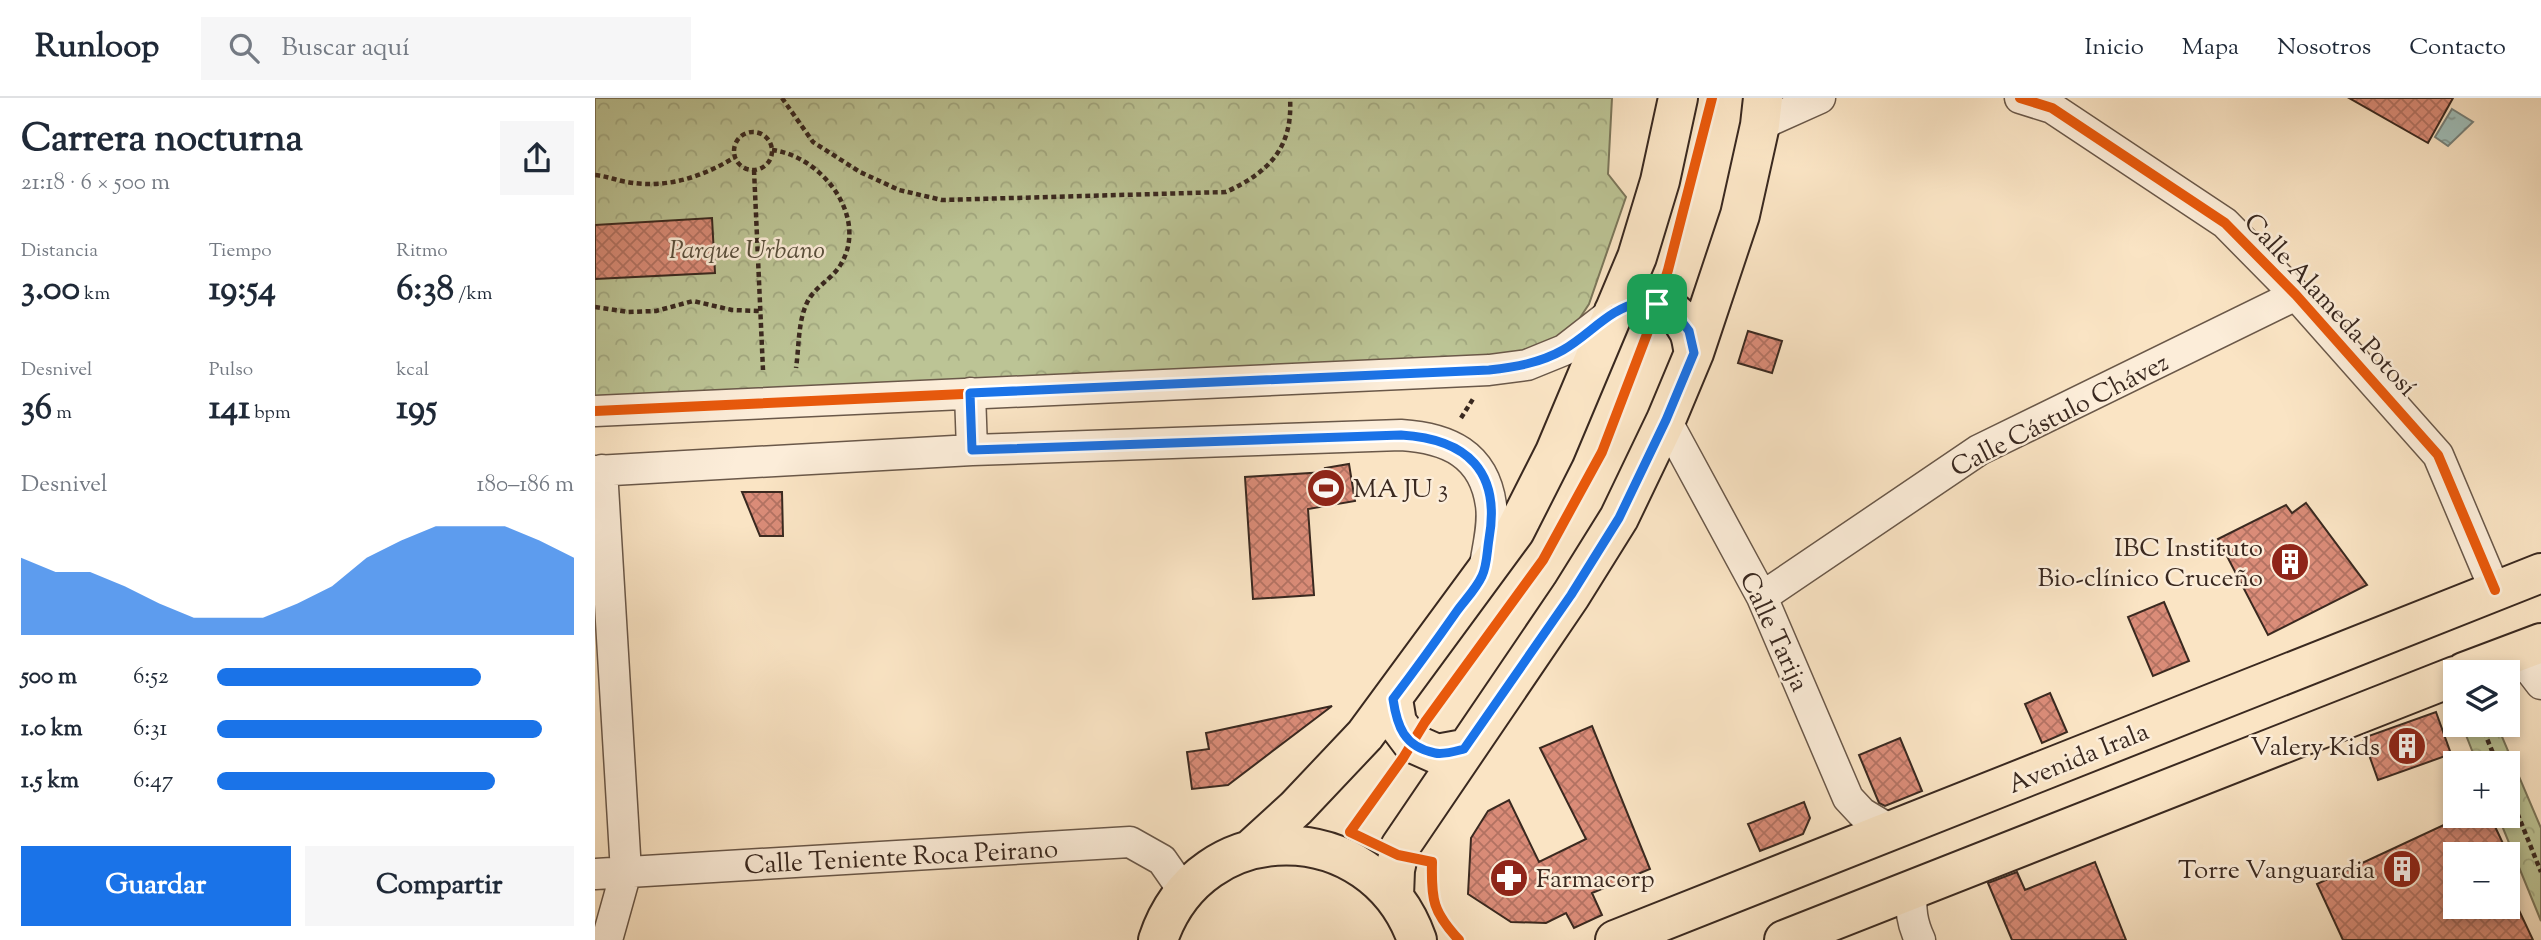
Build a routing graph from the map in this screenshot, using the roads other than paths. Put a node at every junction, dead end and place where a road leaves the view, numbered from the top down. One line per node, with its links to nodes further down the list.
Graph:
1 (1678, 98): 6 (main road)
2 (1820, 98): 4 (street)
3 (2020, 98): 5 (street, Calle Alameda Potosí)
4 (1762, 111): 7 (main road)
5 (2296, 295): 15 (street, Calle Alameda Potosí); 16 (street, Calle Cástulo Chávez)
6 (1614, 311): 7 (main road); 8 (street); 14 (main road)
7 (1694, 353): 10 (main road)
8 (970, 393): 9 (street); 11 (street)
9 (595, 411)
10 (1666, 420): 16 (street, Calle Tarija); 22 (main road)
11 (972, 450): 12 (street); 14 (street)
12 (599, 471): 25 (street)
13 (2541, 573): 15 (main road, Avenida Irala)
14 (1483, 576): 21 (main road)
15 (2495, 590): 23 (main road, Avenida Irala)
16 (1762, 597): 23 (street, Calle Tarija)
17 (2524, 649): 18 (main road); 20 (street)
18 (2495, 660)
19 (2443, 681): 27 (main road)
20 (2541, 684)
21 (1393, 699): 22 (main road); 24 (main road)
22 (1464, 749): 29 (main road)
23 (1892, 831): 33 (main road, Avenida Irala)
24 (1250, 850): 28 (main road); 29 (main road)
25 (625, 872): 26 (street, Calle Teniente Roca Peirano); 28 (street, Calle Teniente Roca Peirano); 30 (street)
26 (595, 874)
27 (1912, 890): 34 (main road); 35 (street)
28 (1185, 892): 31 (main road)
29 (1394, 896): 32 (main road)
30 (607, 940)
31 (1158, 940)
32 (1417, 940)
33 (1615, 940)
34 (1784, 940)
35 (1920, 940)

